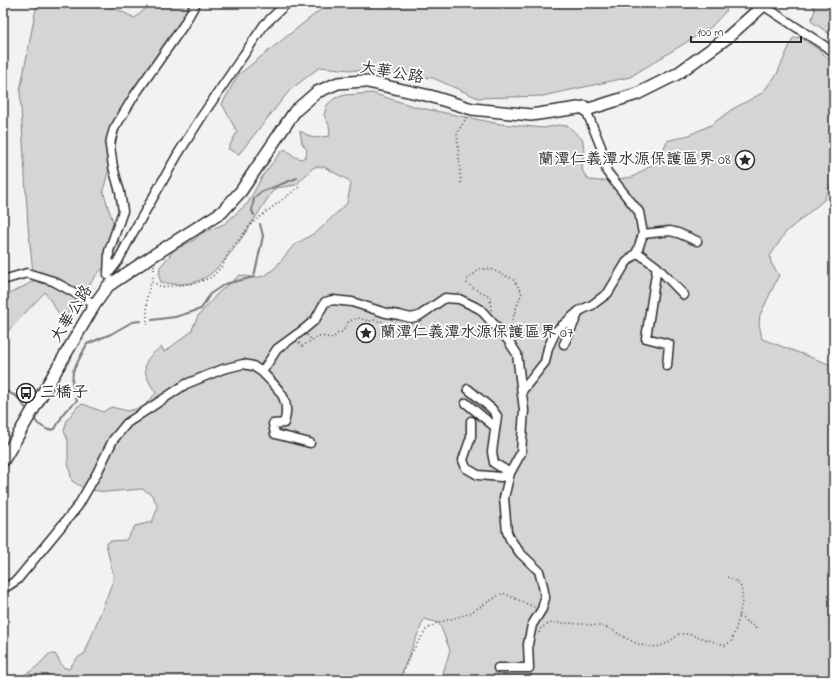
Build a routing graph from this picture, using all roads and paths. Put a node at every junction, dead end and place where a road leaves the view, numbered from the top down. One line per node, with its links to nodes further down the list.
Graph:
1 (196, 3): 14 (street)
2 (286, 3): 14 (street)
3 (765, 4): 4 (street); 6 (main road, 大華公路)
4 (834, 52)
5 (472, 108): 6 (main road, 大華公路); 7 (path); 12 (main road, 大華公路)
6 (586, 110): 9 (street)
7 (461, 183)
8 (299, 187): 16 (path)
9 (643, 234): 10 (street); 11 (street)
10 (697, 241)
11 (637, 252): 13 (street); 20 (street)
12 (154, 255): 16 (path); 17 (main road, 大華公路)
13 (657, 267): 18 (street); 27 (street)
14 (108, 274): 17 (street)
15 (3, 280): 19 (street)
16 (152, 282): 24 (path)
17 (108, 286): 19 (main road, 大華公路)
18 (684, 295)
19 (95, 304): 35 (main road, 大華公路)
20 (580, 312): 26 (street); 30 (street)
21 (386, 313): 22 (street); 25 (street); 25 (path)
22 (492, 323): 23 (path); 30 (street)
23 (511, 323)
24 (147, 325)
25 (294, 337): 28 (street)
26 (564, 344)
27 (667, 366)
28 (262, 372): 34 (street); 38 (street)
29 (468, 389): 33 (street)
30 (522, 391): 36 (street)
31 (466, 403): 33 (street)
32 (471, 421): 36 (street)
33 (495, 427): 36 (street)
34 (310, 443)
35 (3, 461)
36 (510, 473): 39 (street)
37 (727, 577): 40 (path)
38 (3, 589)
39 (542, 609): 43 (street); 44 (path)
40 (739, 616): 41 (path); 42 (path)
41 (758, 629)
42 (538, 634)
43 (498, 668)
44 (400, 680)

